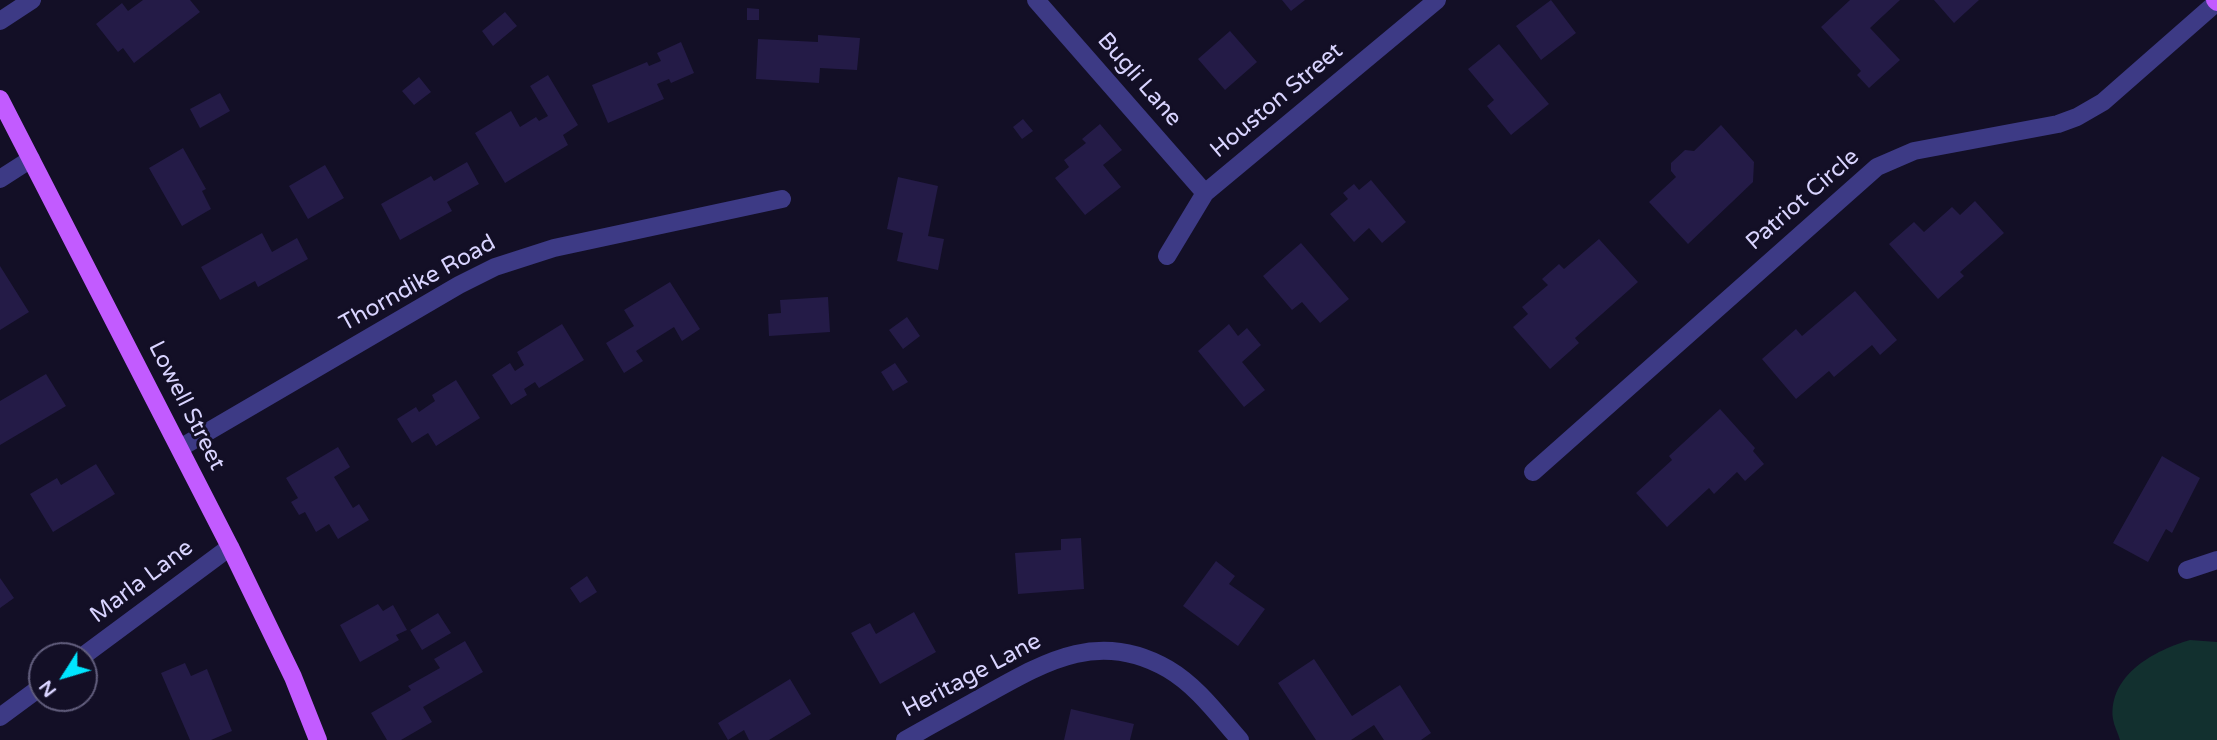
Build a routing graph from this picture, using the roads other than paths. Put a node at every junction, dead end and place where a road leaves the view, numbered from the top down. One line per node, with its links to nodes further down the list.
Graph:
1 (32, 0): 5 (street)
2 (1036, 0): 9 (street, Bugli Lane)
3 (1437, 0): 9 (street, Houston Street)
4 (2216, 2): 13 (street, Patriot Circle)
5 (0, 22)
6 (0, 99): 7 (main road, Lowell Street)
7 (32, 159): 8 (street); 12 (main road, Lowell Street)
8 (0, 178)
9 (1205, 193): 11 (street, Houston Street)
10 (782, 199): 12 (street, Thorndike Road)
11 (1167, 256)
12 (180, 448): 14 (main road, Lowell Street)
13 (1533, 472)
14 (230, 547): 17 (street, Marla Lane); 20 (main road, Lowell Street)
15 (2217, 560): 16 (street)
16 (2187, 570)
17 (98, 645)
18 (28, 696): 19 (street)
19 (0, 717)
20 (318, 740)
21 (905, 740): 22 (street, Heritage Lane)
22 (1240, 740)

